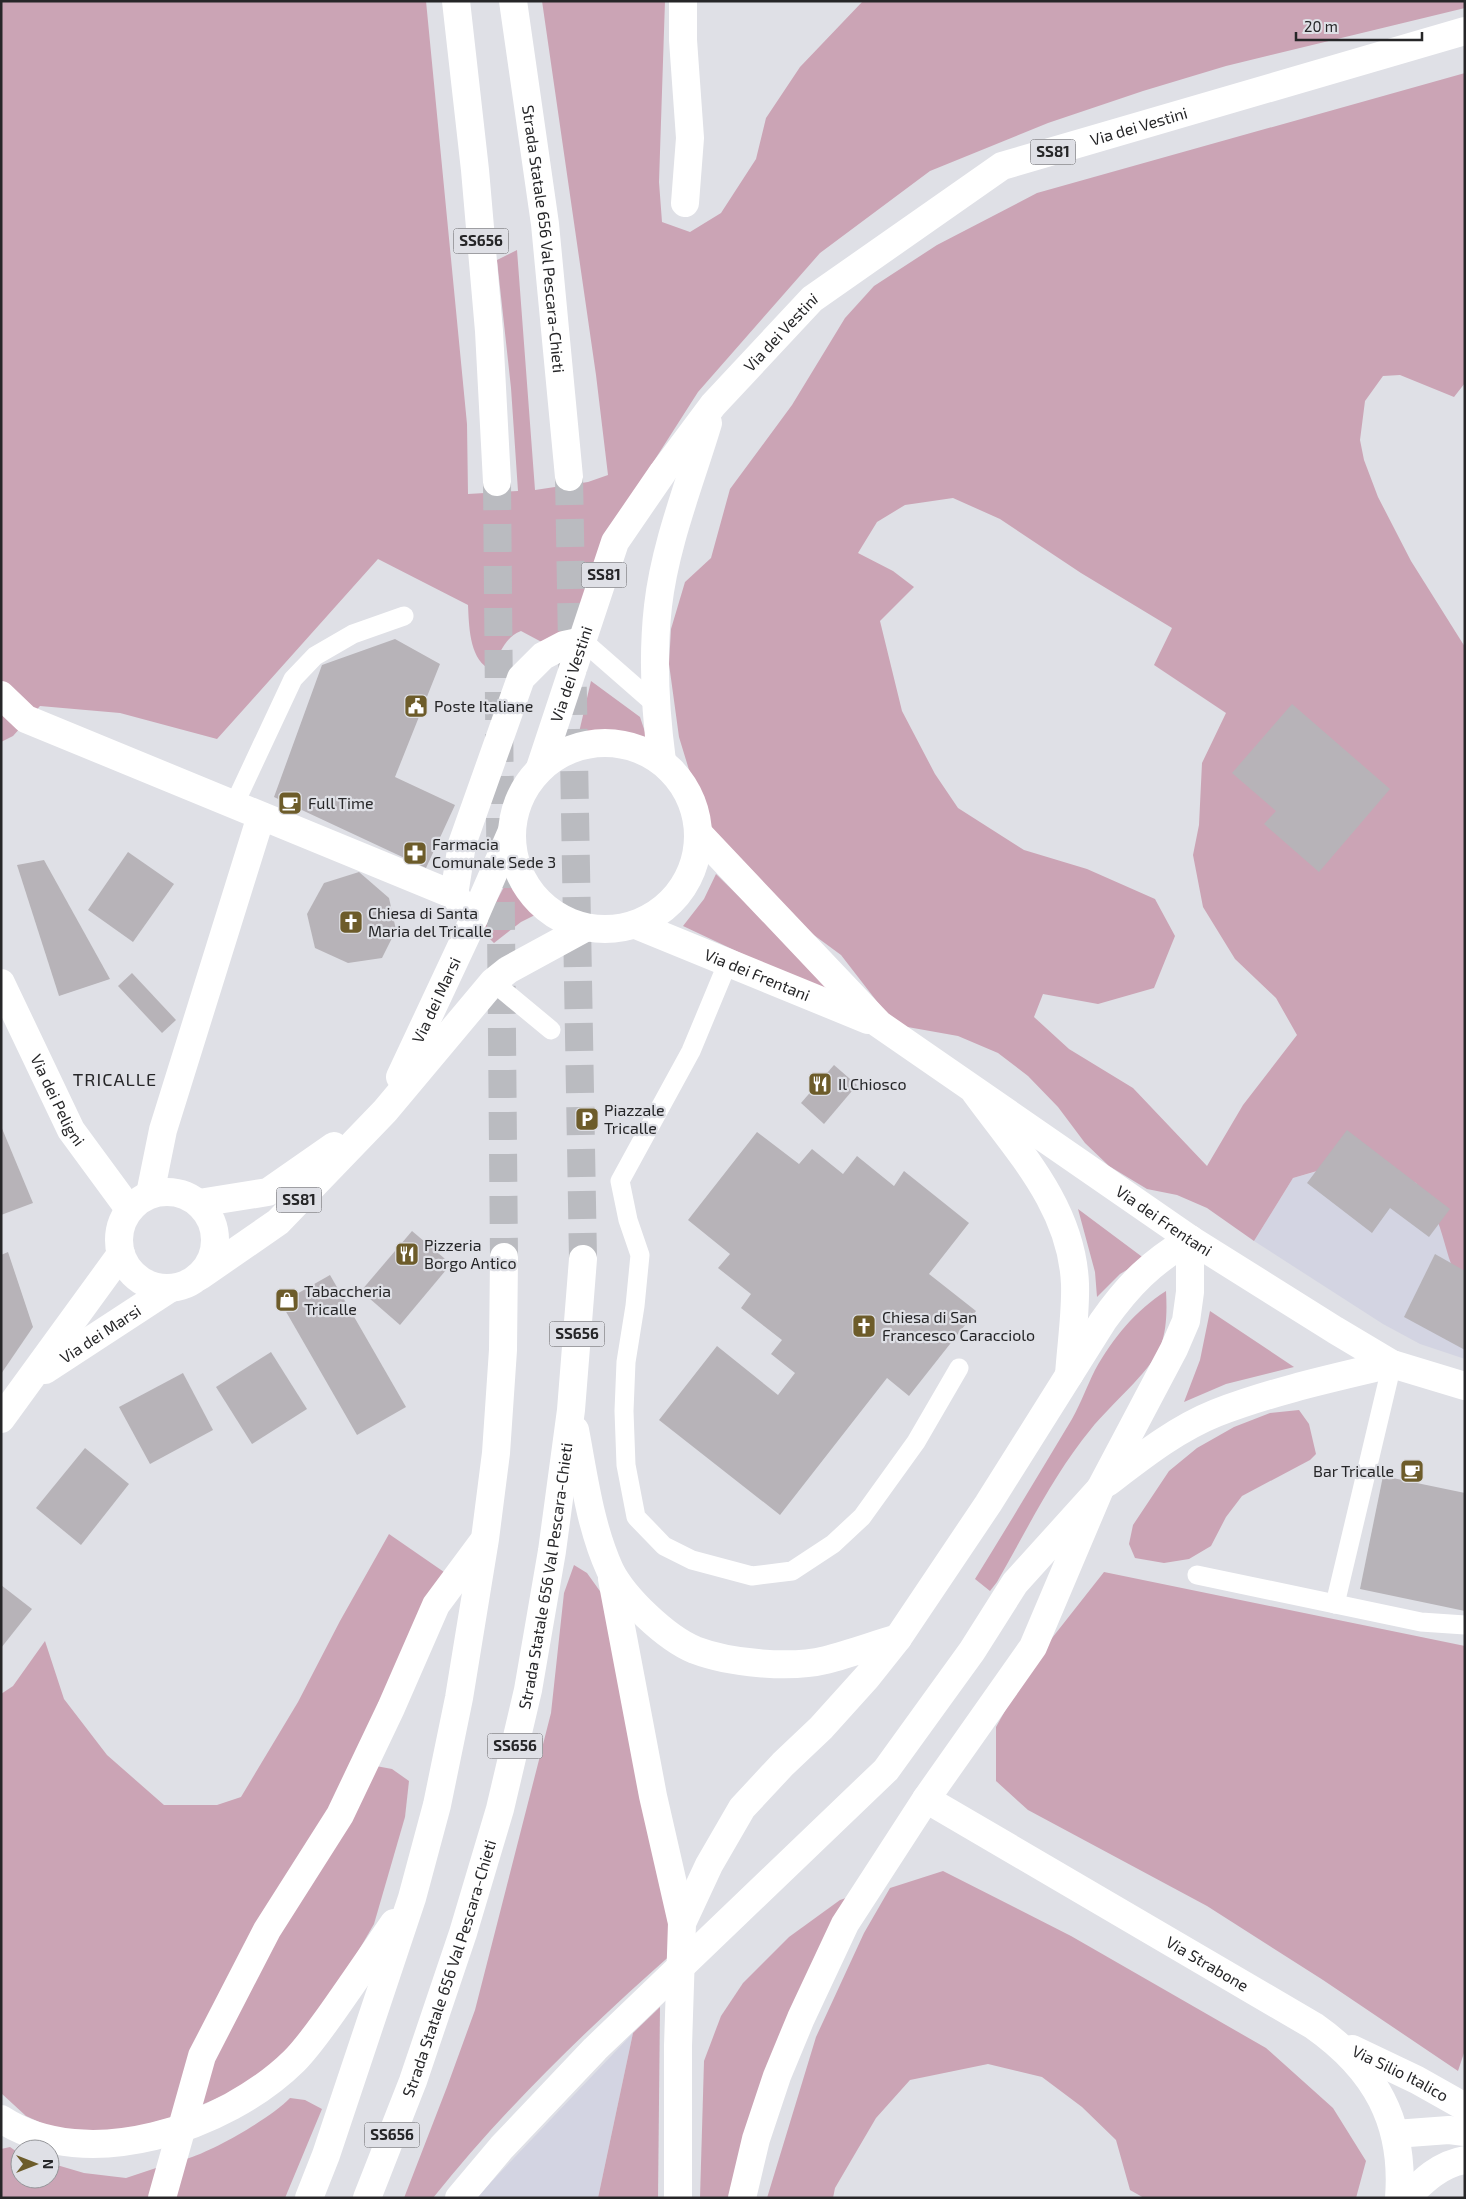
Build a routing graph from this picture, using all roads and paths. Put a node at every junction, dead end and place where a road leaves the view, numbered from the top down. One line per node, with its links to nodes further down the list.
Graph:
1 (456, 1): 8 (main road, SS656)
2 (513, 1): 7 (main road, Strada Statale 656 Val Pescara-Chieti)
3 (683, 1): 5 (main road)
4 (1465, 32): 6 (main road, Via dei Vestini / SS81)
5 (685, 203)
6 (713, 405): 10 (main road, Via dei Vestini / SS81); 12 (main road, Via dei Vestini / SS81)
7 (569, 477)
8 (497, 482)
9 (404, 616): 15 (lane)
10 (583, 641): 12 (lane); 14 (main road, Via dei Vestini / SS81); 19 (main road)
11 (1, 695): 15 (main road)
12 (655, 704): 13 (main road, Via dei Vestini / SS81)
13 (662, 761): 14 (main road, SS81); 18 (main road, SS81)
14 (540, 768): 17 (main road, SS81)
15 (234, 805): 16 (main road)
16 (261, 816): 19 (main road); 30 (main road)
17 (511, 833): 20 (main road, Via dei Marsi / SS81); 22 (main road, SS81)
18 (699, 834): 21 (main road, SS81); 26 (main road, Via dei Frentani)
19 (454, 895): 20 (main road)
20 (474, 918): 29 (main road, Via dei Marsi / SS81)
21 (636, 925): 22 (main road, SS81); 23 (main road, Via dei Frentani)
22 (586, 928): 24 (main road, Via dei Marsi / SS81)
23 (728, 962): 26 (main road, Via dei Frentani); 39 (lane)
24 (493, 982): 27 (lane); 29 (main road, Via dei Marsi / SS81)
25 (1, 983): 30 (main road, Via dei Peligni)
26 (879, 1024): 28 (main road, Via dei Frentani)
27 (551, 1030)
28 (971, 1087): 32 (main road, Via dei Frentani); 40 (main road)
29 (385, 1111): 31 (main road, Via dei Marsi); 36 (main road, Via dei Marsi / SS81)
30 (139, 1202): 31 (main road); 33 (main road)
31 (199, 1203): 36 (main road)
32 (1190, 1239): 38 (main road, Via dei Frentani); 40 (main road); 45 (main road)
33 (121, 1254): 37 (main road); 41 (main road, Via dei Marsi)
34 (504, 1257): 46 (main road)
35 (583, 1259): 43 (main road, Strada Statale 656 Val Pescara-Chieti / SS656)
36 (200, 1276): 37 (main road)
37 (169, 1289): 41 (main road, Via dei Marsi)
38 (1392, 1364): 42 (main road, Via dei Frentani); 45 (main road); 49 (lane)
39 (959, 1368)
40 (1068, 1378): 51 (main road)
41 (31, 1379): 44 (main road, Via dei Marsi)
42 (1465, 1386)
43 (571, 1410): 47 (main road); 63 (main road, Strada Statale 656 Val Pescara-Chieti / SS656)
44 (1, 1419)
45 (1100, 1489): 52 (main road); 64 (main road)
46 (485, 1539): 53 (main road); 61 (main road)
47 (611, 1571): 51 (main road); 54 (main road)
48 (1197, 1575): 49 (lane)
49 (1335, 1604): 50 (lane)
50 (1465, 1626)
51 (898, 1638): 54 (main road)
52 (926, 1799): 55 (main road, Via Strabone); 66 (main road)
53 (412, 1898): 57 (main road); 62 (main road)
54 (682, 1923): 65 (main road)
55 (1335, 2040): 56 (main road, Via Silio Italico); 59 (main road, Via Strabone)
56 (1465, 2107)
57 (1, 2119)
58 (1465, 2132): 59 (main road)
59 (1395, 2134): 67 (main road, Via Strabone)
60 (1465, 2160): 68 (main road)
61 (162, 2198)
62 (309, 2198)
63 (367, 2198)
64 (459, 2198)
65 (678, 2198)
66 (742, 2198)
67 (1399, 2198)
68 (1406, 2198)

